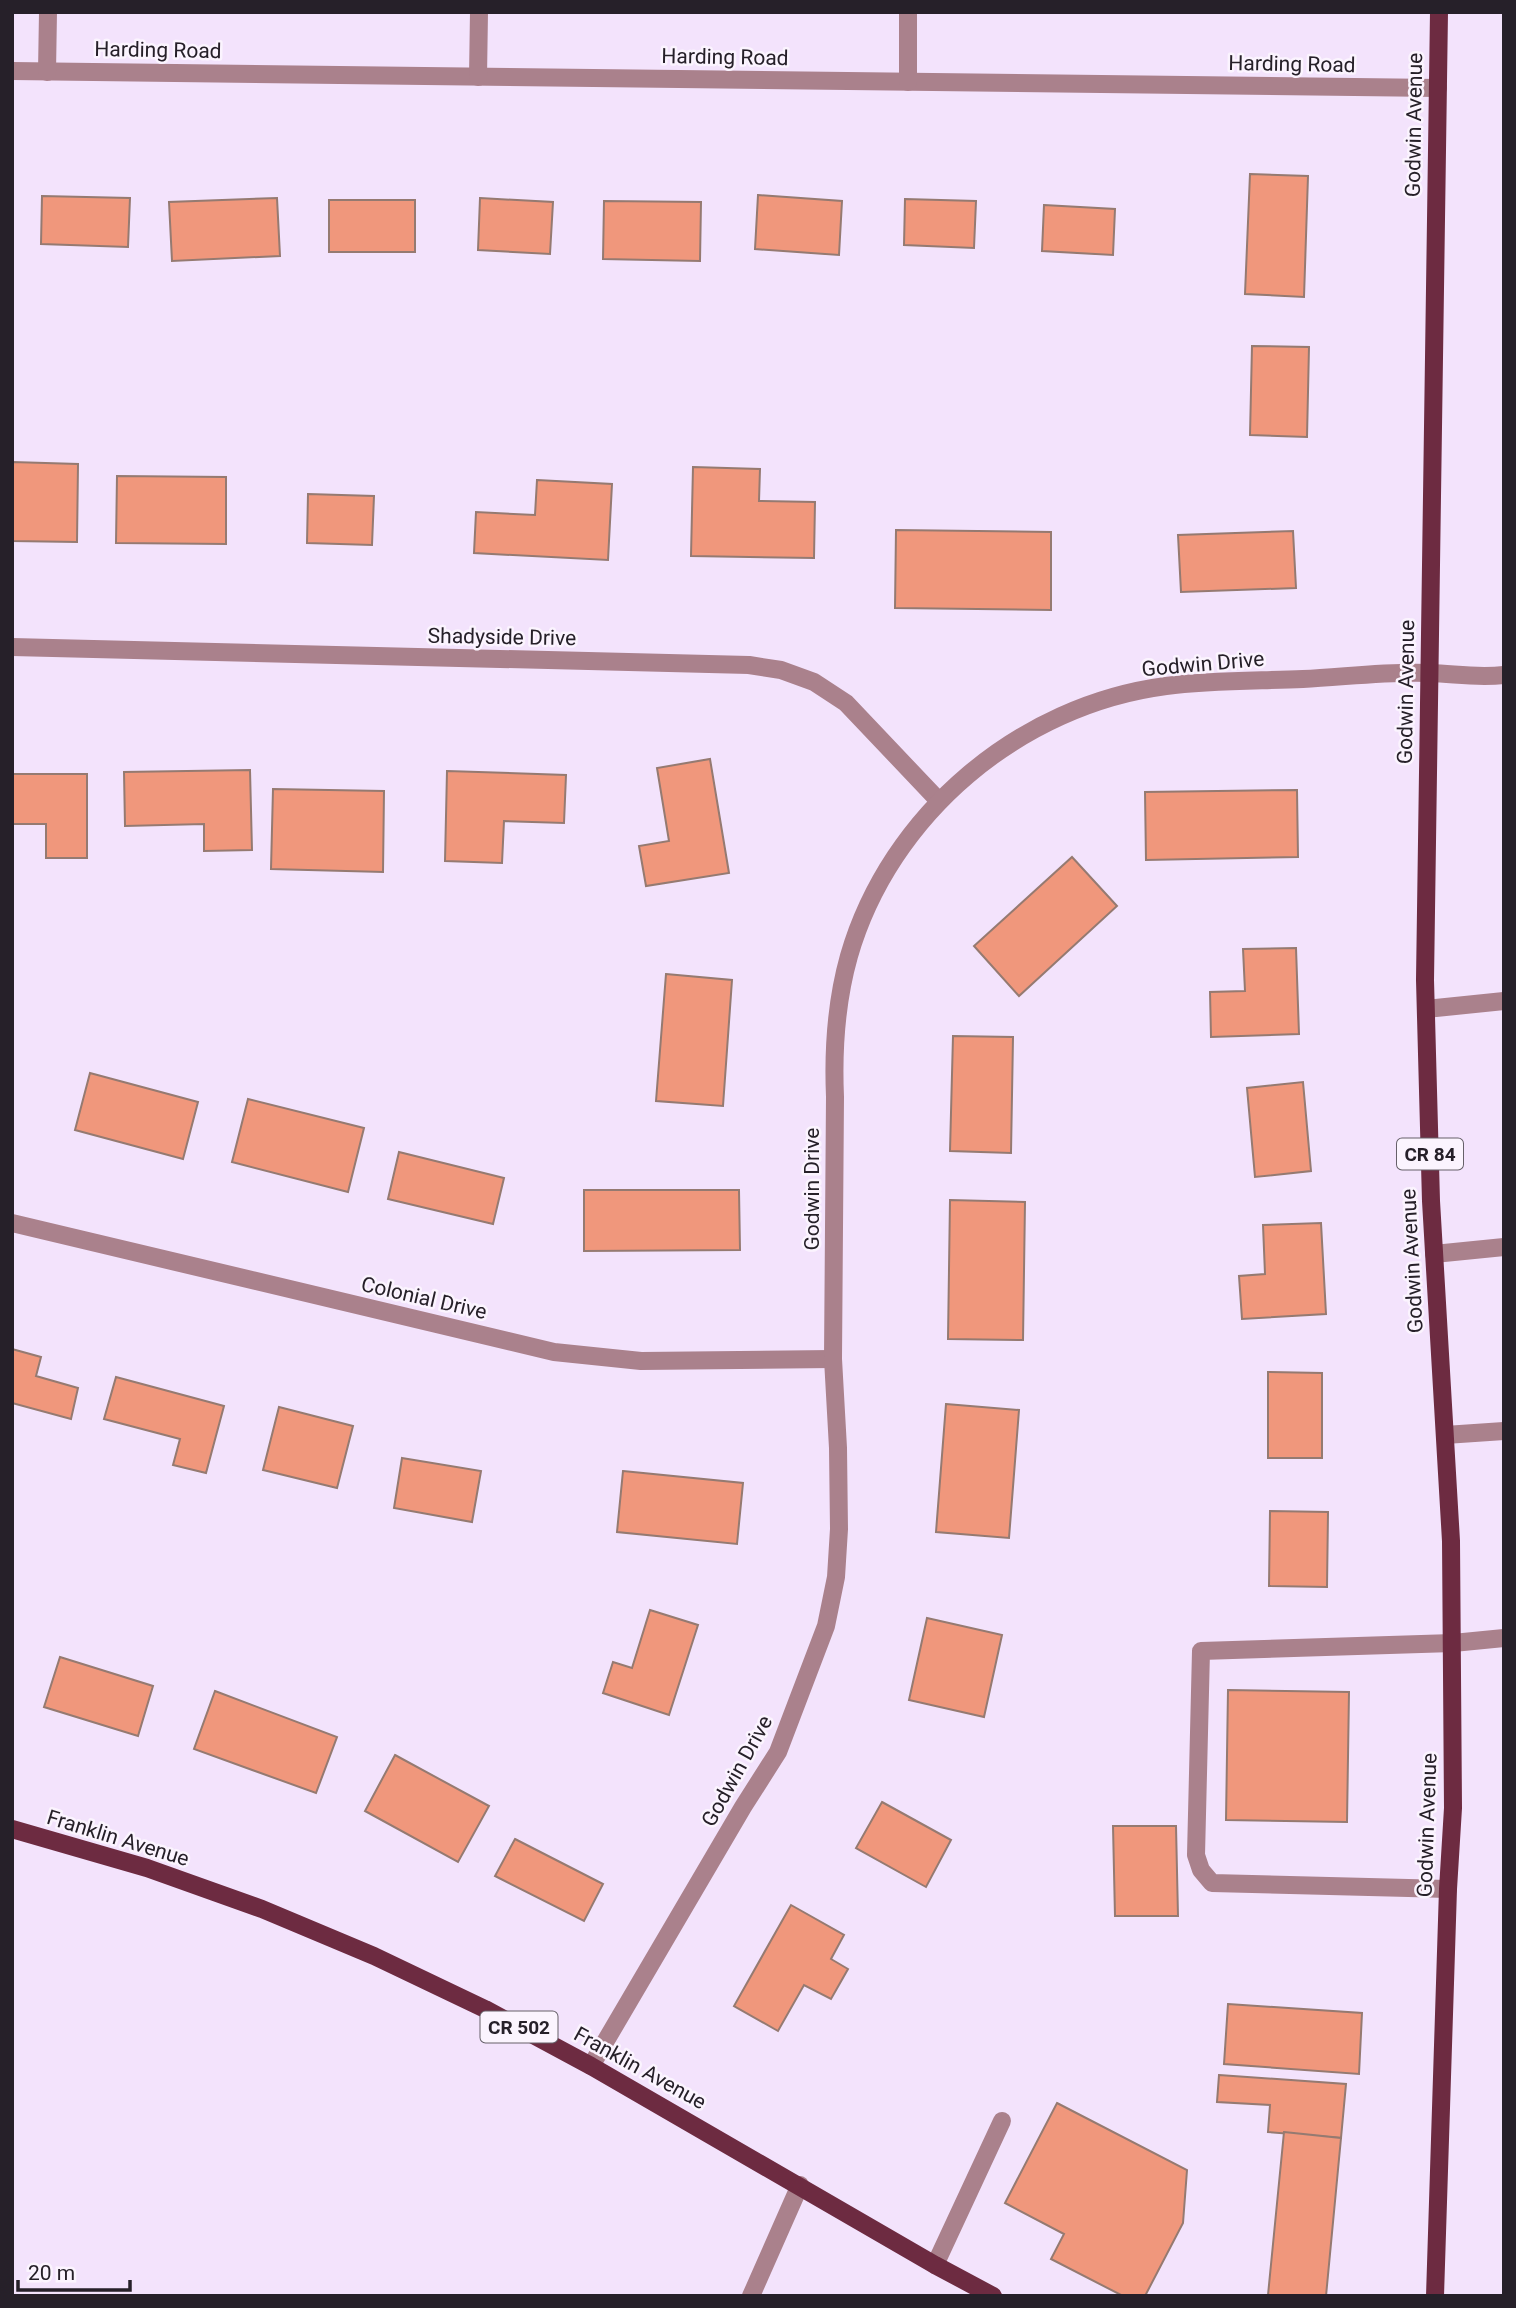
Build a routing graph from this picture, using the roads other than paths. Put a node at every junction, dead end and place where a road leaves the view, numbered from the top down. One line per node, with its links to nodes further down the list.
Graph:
1 (48, 12): 6 (street)
2 (479, 12): 7 (street)
3 (908, 12): 8 (street)
4 (1439, 12): 9 (main road, Godwin Avenue / CR 84)
5 (12, 71): 6 (street, Harding Road)
6 (47, 72): 7 (street, Harding Road)
7 (478, 77): 8 (street, Harding Road)
8 (908, 82): 9 (street, Harding Road)
9 (1438, 88): 11 (main road, Godwin Avenue / CR 84)
10 (12, 647): 13 (street, Shadyside Drive)
11 (1429, 673): 12 (street, Godwin Drive); 13 (street, Godwin Drive); 15 (main road, Godwin Avenue / CR 84)
12 (1504, 676)
13 (939, 801): 19 (street, Godwin Drive)
14 (1504, 1001): 15 (street)
15 (1426, 1009): 18 (main road, Godwin Avenue / CR 84)
16 (12, 1223): 19 (street, Colonial Drive)
17 (1504, 1247): 18 (street)
18 (1434, 1254): 21 (main road, Godwin Avenue / CR 84)
19 (833, 1359): 26 (street, Godwin Drive)
20 (1504, 1431): 21 (street)
21 (1445, 1435): 23 (main road, Godwin Avenue / CR 84)
22 (1504, 1638): 23 (street)
23 (1453, 1643): 25 (main road, Godwin Avenue / CR 84); 25 (street)
24 (12, 1829): 26 (main road, Franklin Avenue / CR 502)
25 (1448, 1889): 32 (main road, Godwin Avenue / CR 84)
26 (591, 2067): 28 (main road, Franklin Avenue / CR 502)
27 (1002, 2121): 29 (street)
28 (800, 2185): 29 (main road, Franklin Avenue / CR 502); 30 (street)
29 (935, 2265): 31 (main road, Franklin Avenue / CR 502)
30 (751, 2296)
31 (993, 2296)
32 (1435, 2296)

